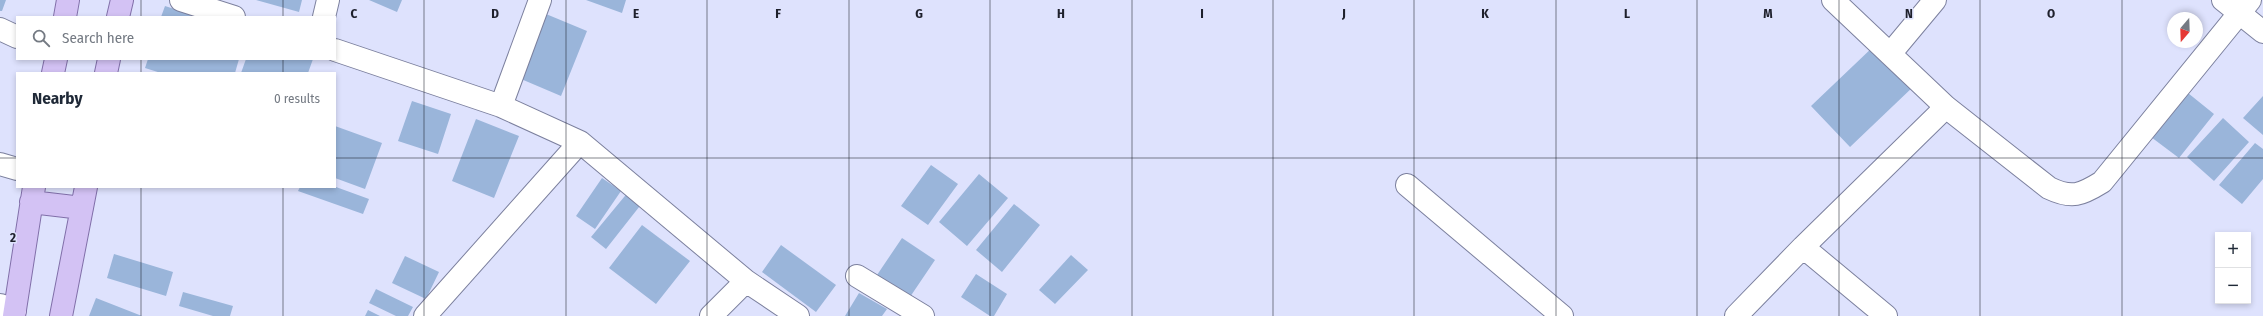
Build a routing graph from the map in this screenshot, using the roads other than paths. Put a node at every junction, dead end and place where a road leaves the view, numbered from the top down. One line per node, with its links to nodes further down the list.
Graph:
1 (68, 0): 9 (main road)
2 (122, 0): 10 (main road)
3 (182, 0): 11 (street)
4 (328, 0): 12 (street)
5 (540, 0): 22 (street)
6 (1833, 0): 17 (street)
7 (1935, 0): 17 (street)
8 (2238, 4): 14 (street); 23 (street)
9 (65, 16)
10 (118, 16)
11 (231, 16)
12 (324, 16)
13 (0, 29): 15 (street)
14 (2263, 32)
15 (16, 37)
16 (336, 50): 22 (street)
17 (1890, 54): 23 (street)
18 (56, 60): 20 (main road)
19 (110, 60): 21 (main road)
20 (53, 72)
21 (106, 72)
22 (500, 106): 24 (street)
23 (1946, 107): 30 (street)
24 (580, 142): 32 (street); 35 (street)
25 (0, 164): 26 (street)
26 (16, 169)
27 (1407, 185): 39 (street)
28 (32, 195): 29 (main road); 33 (main road)
29 (84, 197): 34 (main road)
30 (1803, 247): 40 (street); 41 (street)
31 (858, 276): 38 (street)
32 (746, 281): 36 (street); 37 (street)
33 (10, 310)
34 (61, 316)
35 (425, 316)
36 (711, 316)
37 (798, 316)
38 (923, 316)
39 (1562, 316)
40 (1736, 316)
41 (1886, 316)

